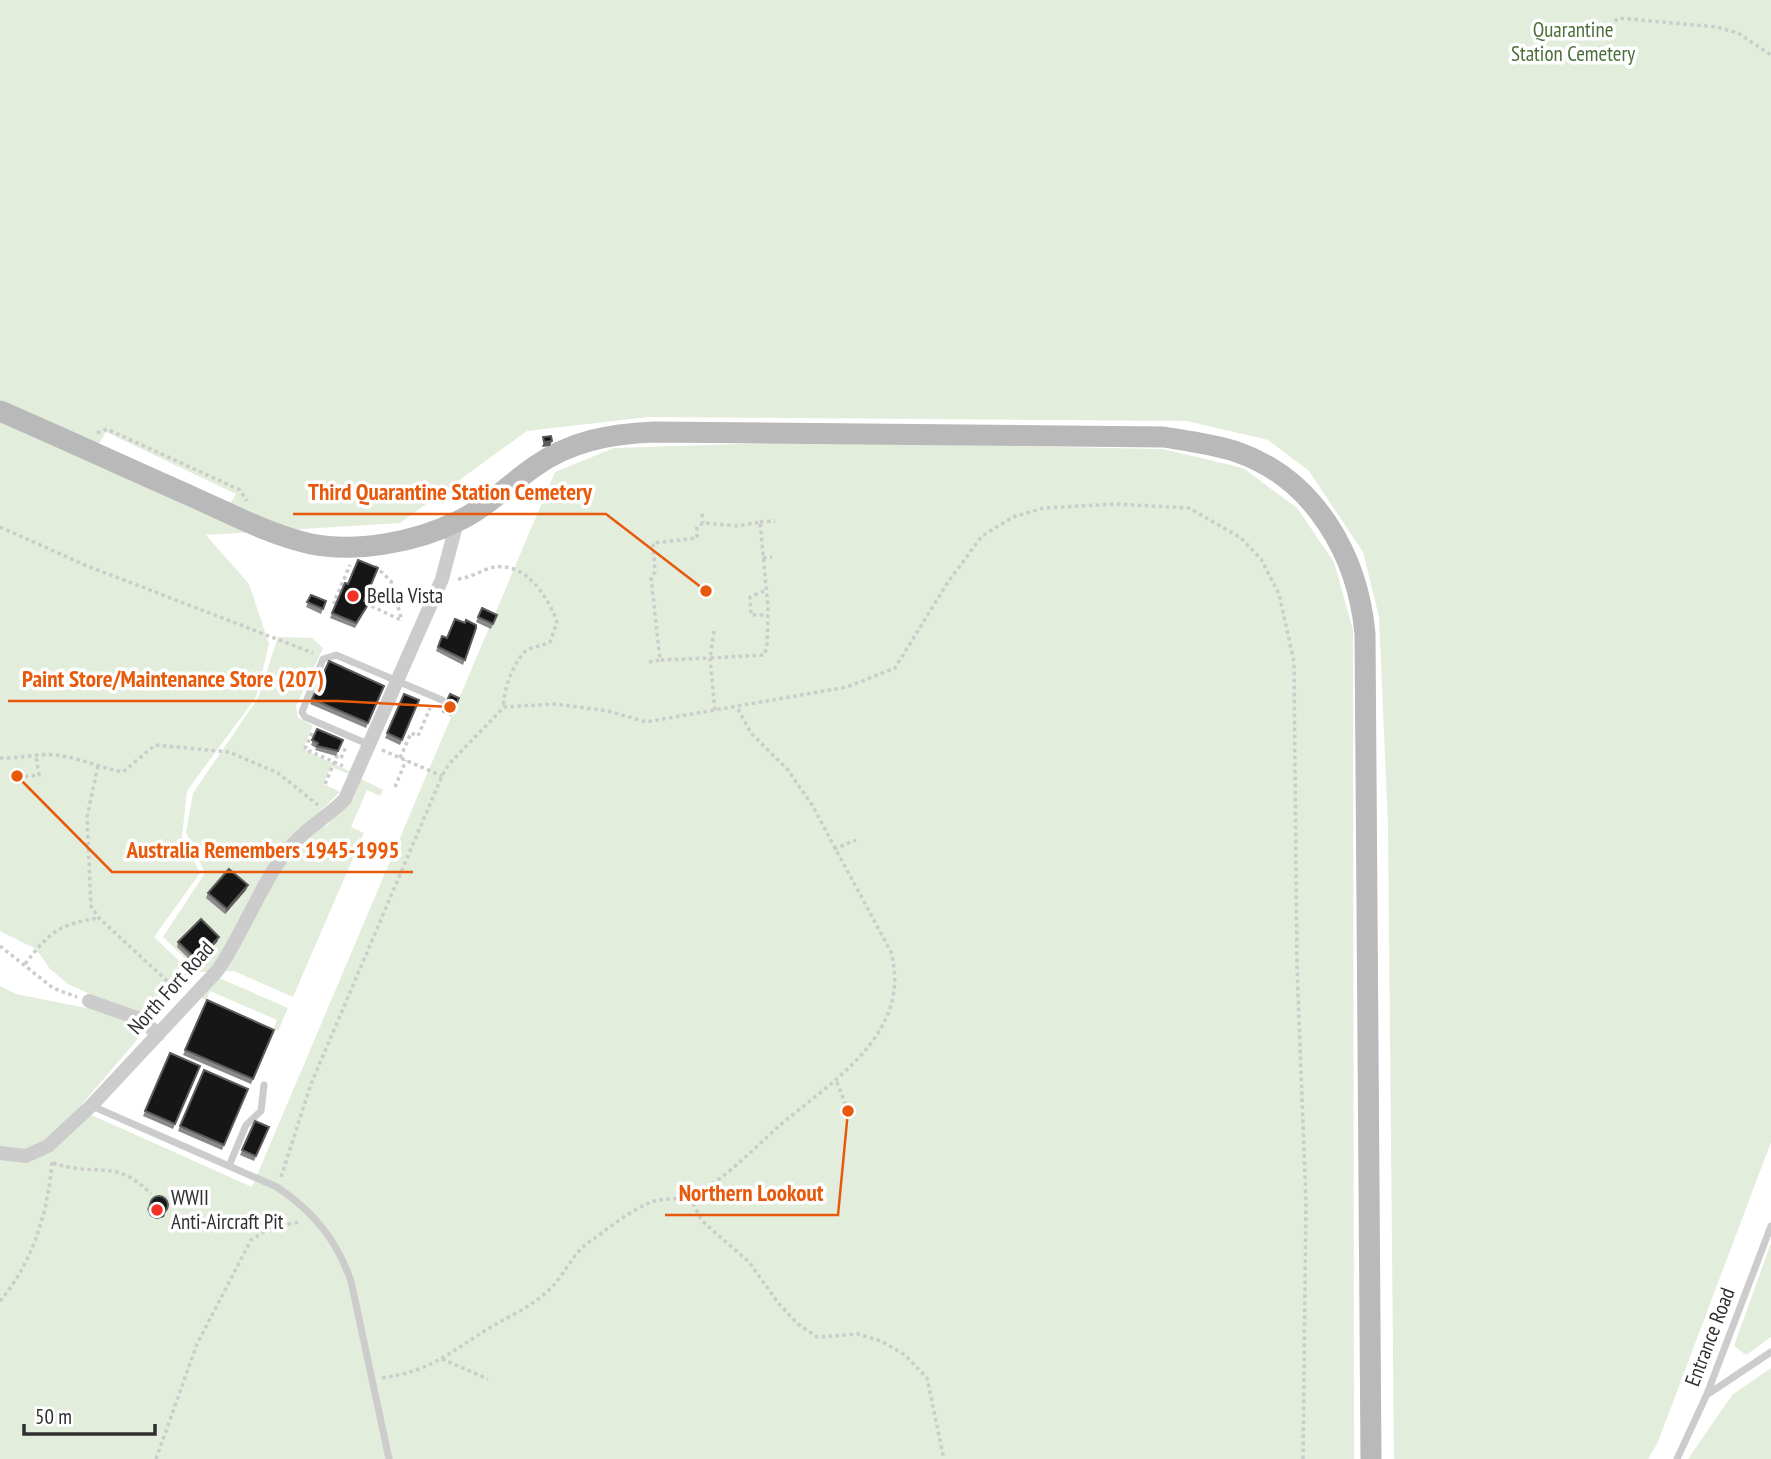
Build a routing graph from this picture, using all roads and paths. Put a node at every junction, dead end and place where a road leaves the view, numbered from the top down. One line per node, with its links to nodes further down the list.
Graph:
1 (1609, 47): 2 (path)
2 (1771, 55)
3 (0, 411): 6 (street)
4 (702, 514): 8 (path)
5 (775, 521): 7 (path)
6 (457, 522): 15 (street, North Fort Road); 77 (street)
7 (760, 522): 8 (path); 11 (path)
8 (703, 523): 24 (path)
9 (0, 527): 23 (path)
10 (772, 557): 11 (path)
11 (764, 558): 16 (path)
12 (350, 564): 13 (path)
13 (360, 564)
14 (369, 565): 19 (path)
15 (442, 579): 20 (street, North Fort Road); 28 (path)
16 (764, 591): 18 (path); 18 (path)
17 (365, 603): 19 (path)
18 (768, 615): 22 (path)
19 (402, 621): 20 (path)
20 (420, 629): 26 (street, North Fort Road)
21 (714, 631): 22 (path)
22 (710, 658): 24 (path); 30 (path)
23 (323, 659): 26 (lane); 32 (lane)
24 (660, 660): 25 (path)
25 (649, 662)
26 (398, 681): 27 (lane); 32 (street, North Fort Road)
27 (439, 698): 36 (path)
28 (504, 707): 30 (path); 42 (path)
29 (737, 707): 30 (path); 47 (path); 76 (path)
30 (715, 711)
31 (311, 737): 38 (path)
32 (370, 745): 36 (path); 41 (street, North Fort Road)
33 (346, 747): 38 (path)
34 (36, 756): 35 (path); 39 (path); 40 (path)
35 (0, 758)
36 (400, 758): 37 (path)
37 (406, 760): 42 (path); 44 (path)
38 (334, 762): 41 (path); 43 (path)
39 (98, 766): 45 (path); 48 (path)
40 (18, 768)
41 (358, 773): 45 (street, North Fort Road)
42 (442, 776): 62 (path)
43 (325, 784)
44 (395, 787)
45 (330, 816): 52 (street, North Fort Road)
46 (856, 840): 47 (path)
47 (834, 849): 54 (path)
48 (99, 918): 50 (path); 52 (path)
49 (0, 946): 50 (path)
50 (25, 964): 51 (path)
51 (89, 1001): 53 (street)
52 (190, 1001): 53 (street, North Fort Road)
53 (158, 1035): 56 (street, North Fort Road)
54 (837, 1082): 57 (path); 64 (path)
55 (264, 1085): 61 (lane)
56 (92, 1105): 58 (street, North Fort Road); 61 (lane)
57 (848, 1111)
58 (48, 1146): 59 (street, North Fort Road); 60 (path)
59 (0, 1153)
60 (53, 1163): 63 (path); 67 (path)
61 (229, 1166): 62 (lane)
62 (277, 1187): 65 (lane)
63 (151, 1194)
64 (690, 1197): 69 (path); 75 (path)
65 (316, 1219): 70 (lane); 73 (path)
66 (1771, 1226): 72 (lane, Entrance Road)
67 (0, 1301)
68 (1771, 1352): 72 (lane)
69 (442, 1359): 70 (path); 71 (path)
70 (373, 1379): 74 (lane)
71 (488, 1379)
72 (1707, 1394): 78 (lane, Entrance Road)
73 (156, 1459)
74 (389, 1459)
75 (944, 1459)
76 (1303, 1459)
77 (1371, 1459)
78 (1677, 1459)

